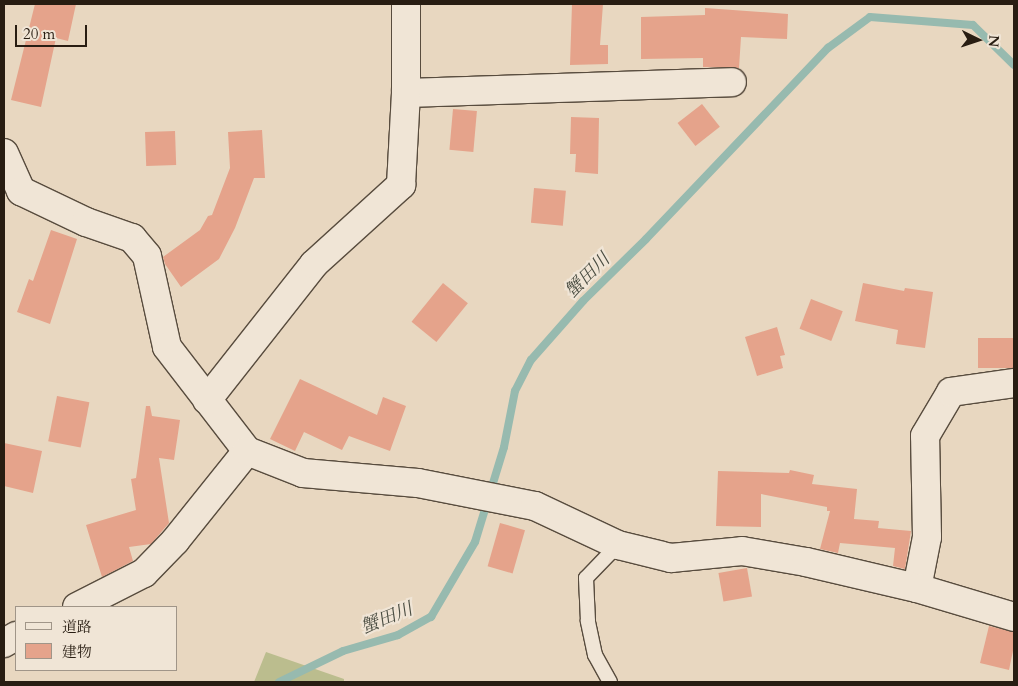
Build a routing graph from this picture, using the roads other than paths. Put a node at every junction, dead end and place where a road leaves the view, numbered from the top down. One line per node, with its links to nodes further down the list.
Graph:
1 (406, 4): 3 (street)
2 (732, 82): 3 (street)
3 (406, 93): 6 (street)
4 (4, 152): 6 (street)
5 (1014, 383): 9 (street)
6 (208, 400): 7 (street)
7 (248, 451): 8 (street); 10 (street)
8 (618, 545): 9 (street); 12 (lane)
9 (917, 588): 11 (street)
10 (78, 606)
11 (1014, 617)
12 (610, 682)

